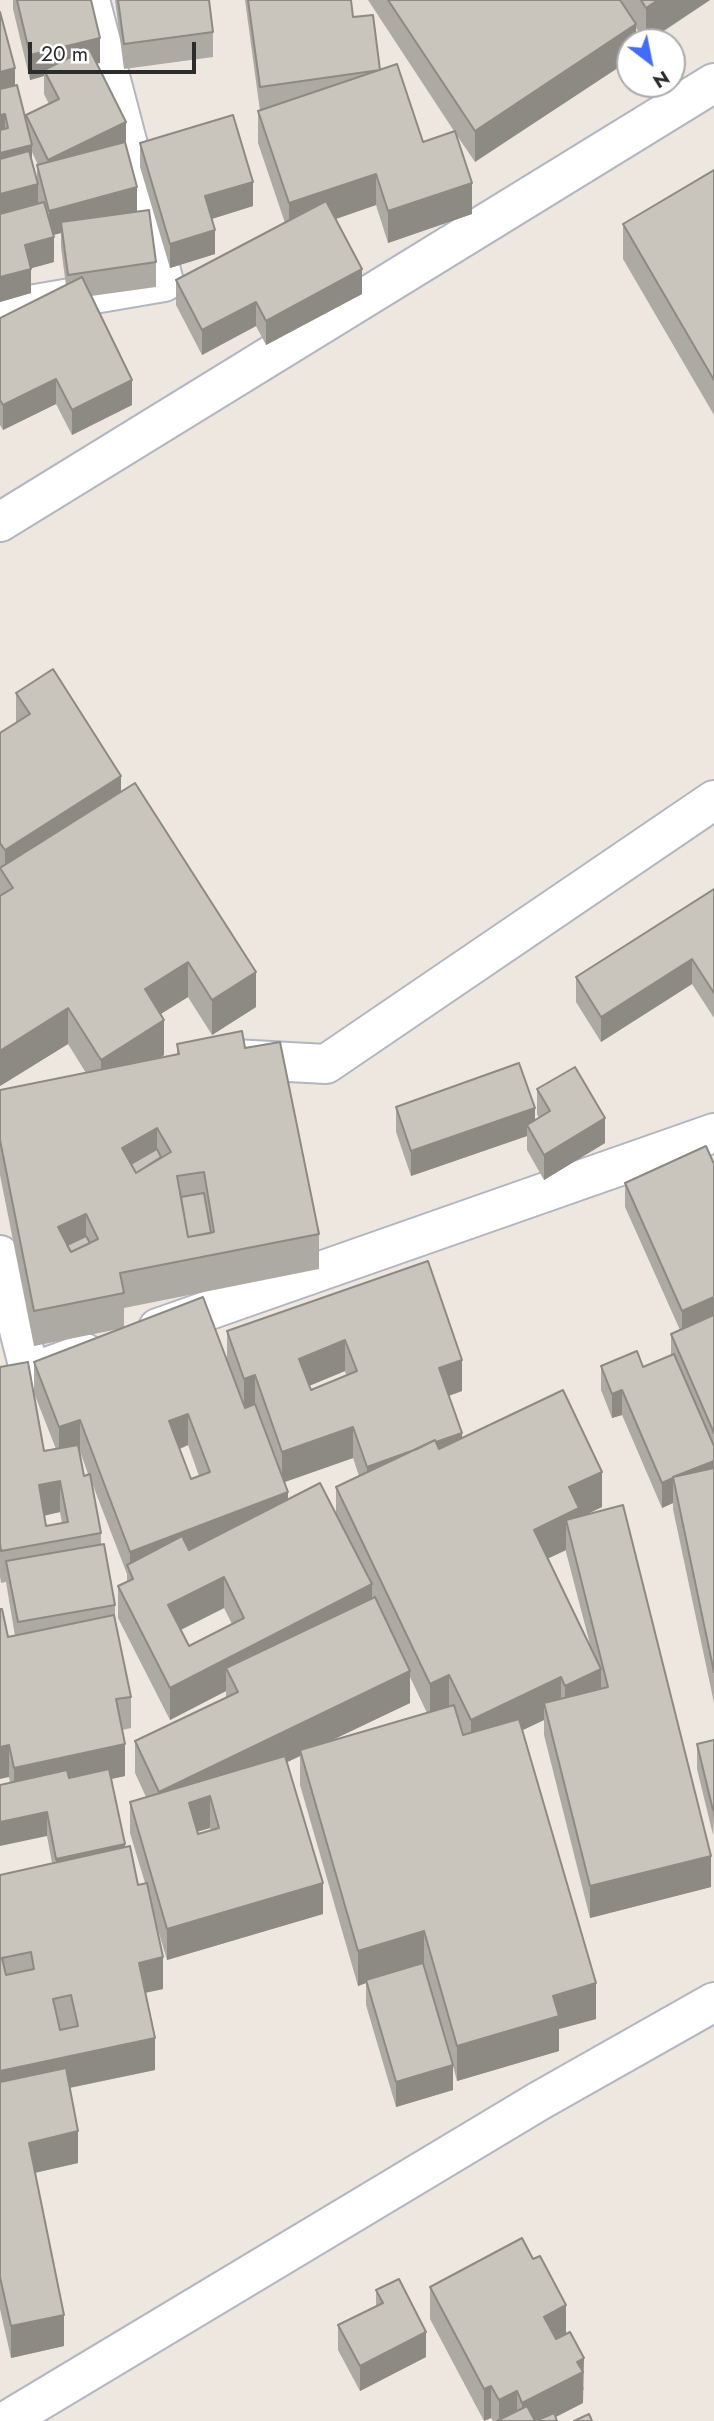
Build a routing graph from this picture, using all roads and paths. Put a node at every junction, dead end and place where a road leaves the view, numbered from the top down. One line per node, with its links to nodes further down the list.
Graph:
1 (90, 0): 3 (street)
2 (714, 83): 4 (street)
3 (0, 310)
4 (0, 522)
5 (714, 800): 6 (street)
6 (202, 1062)
7 (714, 1133): 8 (street)
8 (0, 1255)
9 (714, 2002): 10 (street)
10 (6, 2421)

